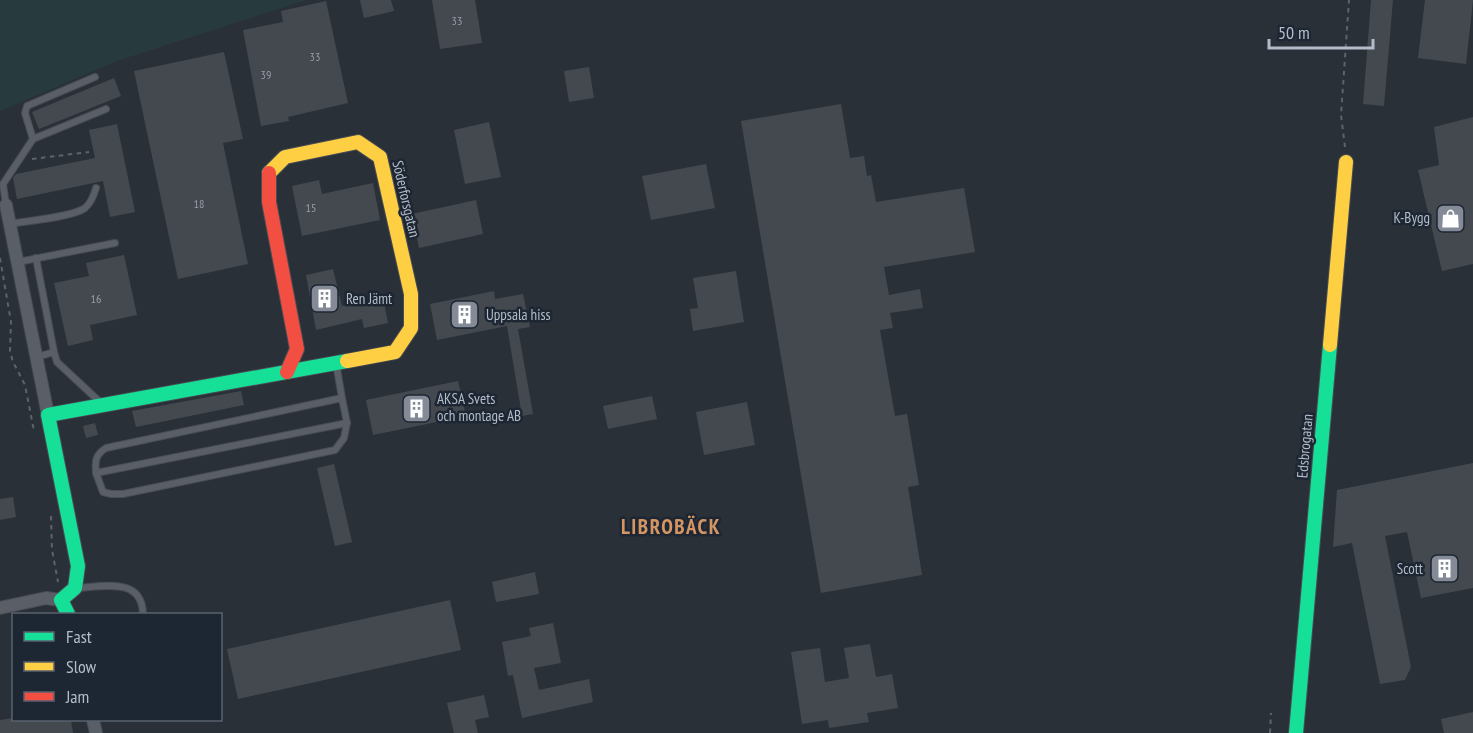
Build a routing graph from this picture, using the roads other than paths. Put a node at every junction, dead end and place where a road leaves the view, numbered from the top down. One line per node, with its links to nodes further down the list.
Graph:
1 (95, 77): 3 (lane)
2 (106, 109): 3 (lane)
3 (33, 139): 6 (lane)
4 (1346, 162): 26 (street, Edsbrogatan)
5 (96, 188): 8 (lane)
6 (2, 193): 7 (lane)
7 (6, 205): 8 (street)
8 (10, 224): 11 (street)
9 (115, 243): 10 (lane)
10 (36, 258): 11 (lane); 12 (lane)
11 (18, 262): 13 (street)
12 (54, 352): 13 (lane); 17 (lane)
13 (37, 357): 18 (street)
14 (336, 363): 15 (street, Söderforsgatan); 15 (street, Söderforsgatan); 16 (lane)
15 (287, 372): 17 (street, Söderforsgatan)
16 (342, 398): 19 (lane); 20 (lane)
17 (104, 406): 18 (street, Söderforsgatan)
18 (48, 415): 21 (street)
19 (347, 423): 20 (lane); 20 (lane)
20 (96, 473)
21 (75, 588): 22 (street); 25 (lane)
22 (61, 600): 23 (street); 24 (street)
23 (0, 608)
24 (67, 613)
25 (143, 613)
26 (1296, 733)

